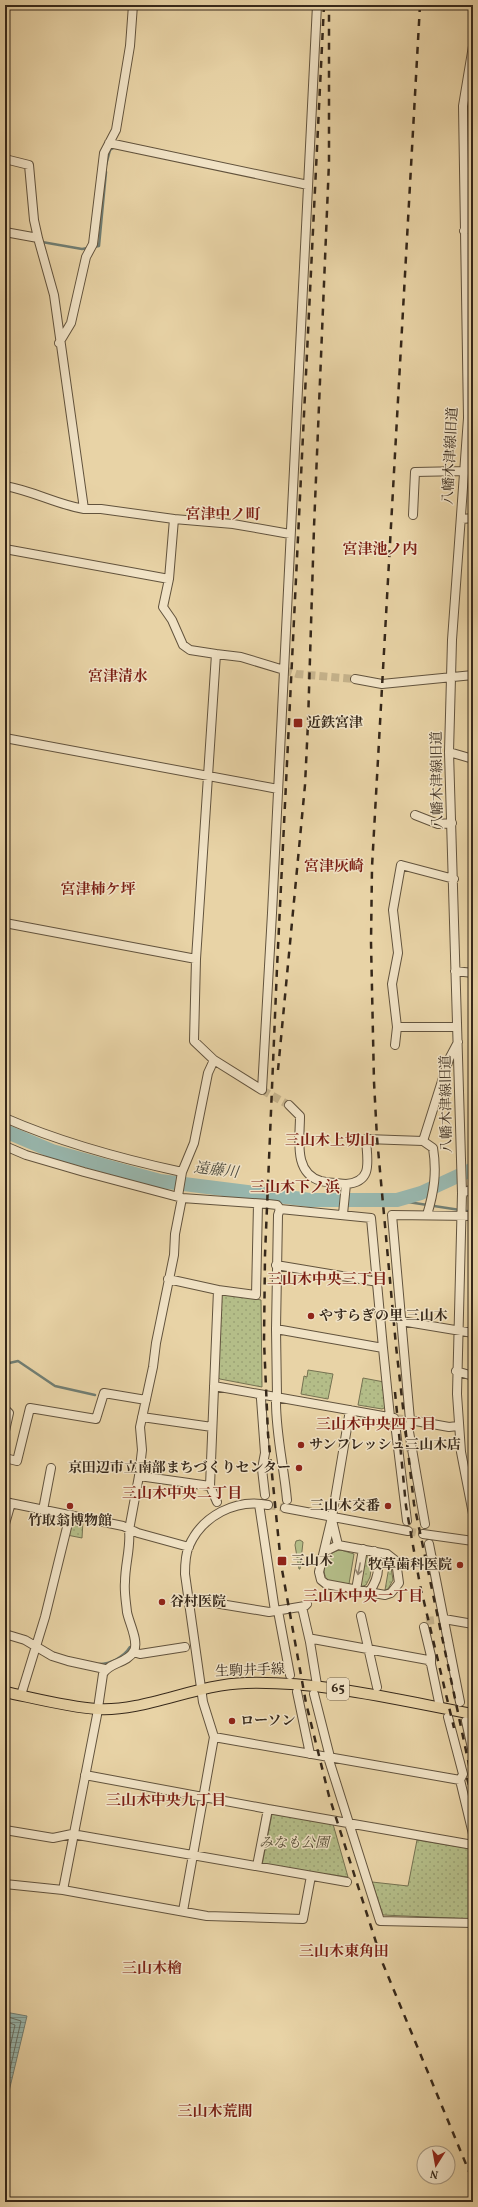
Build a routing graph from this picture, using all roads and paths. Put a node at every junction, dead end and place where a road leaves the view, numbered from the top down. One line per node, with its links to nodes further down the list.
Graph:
1 (133, 5): 4 (street)
2 (317, 5): 6 (street)
3 (473, 46): 8 (street, 八幡木津線旧道)
4 (109, 143): 6 (street); 11 (street)
5 (5, 159): 10 (street)
6 (308, 185): 19 (street)
7 (473, 224): 8 (street)
8 (464, 231): 12 (street, 八幡木津線旧道)
9 (5, 232): 10 (street)
10 (38, 238): 11 (street)
11 (59, 343): 14 (street)
12 (464, 471): 15 (street); 16 (street, 八幡木津線旧道)
13 (5, 486): 14 (street)
14 (84, 509): 18 (street)
15 (414, 515)
16 (462, 518): 17 (street); 26 (street, 八幡木津線旧道)
17 (473, 518)
18 (174, 519): 19 (street); 21 (street)
19 (290, 534): 23 (street)
20 (5, 549): 21 (street)
21 (169, 579): 22 (street)
22 (216, 654): 23 (street); 30 (street)
23 (284, 670): 31 (street)
24 (473, 675): 26 (street)
25 (355, 678): 26 (street)
26 (451, 679): 28 (street, 八幡木津線旧道)
27 (5, 738): 30 (street)
28 (449, 752): 29 (street); 33 (street, 八幡木津線旧道)
29 (473, 759)
30 (209, 775): 31 (street); 36 (street)
31 (278, 789): 43 (street)
32 (415, 815): 33 (street)
33 (452, 823): 34 (street, 八幡木津線旧道)
34 (454, 879): 37 (street, 八幡木津線旧道); 39 (street)
35 (5, 923): 36 (street)
36 (196, 959): 43 (street)
37 (455, 971): 38 (street); 40 (street, 八幡木津線旧道)
38 (473, 973)
39 (397, 1027): 40 (street); 42 (street)
40 (458, 1027): 41 (street, 八幡木津線旧道)
41 (458, 1042): 46 (street); 51 (street, 八幡木津線旧道)
42 (395, 1044)
43 (214, 1060): 48 (street)
44 (289, 1105): 49 (street)
45 (5, 1118): 48 (street)
46 (423, 1141): 49 (street); 56 (street)
47 (5, 1146): 52 (street)
48 (182, 1174): 52 (street)
49 (346, 1184): 55 (street)
50 (473, 1189): 51 (street)
51 (462, 1193): 57 (street, 八幡木津線旧道)
52 (180, 1195): 53 (street); 60 (street)
53 (258, 1204): 54 (street); 62 (street)
54 (280, 1209): 55 (street); 59 (street)
55 (343, 1214): 61 (street)
56 (427, 1215): 57 (street); 63 (street)
57 (461, 1215): 58 (street); 65 (street, 八幡木津線旧道)
58 (473, 1216)
59 (276, 1265): 61 (street); 64 (street)
60 (168, 1279): 62 (street); 72 (street)
61 (378, 1282): 67 (street)
62 (218, 1290): 70 (street)
63 (401, 1321): 65 (street); 78 (street)
64 (276, 1329): 67 (street); 71 (street)
65 (458, 1332): 66 (street); 68 (street, 八幡木津線旧道)
66 (473, 1333)
67 (383, 1348): 77 (street)
68 (456, 1371): 69 (street); 79 (street, 八幡木津線旧道)
69 (473, 1376)
70 (214, 1386): 71 (street); 80 (street)
71 (276, 1399): 75 (street); 94 (street)
72 (146, 1400): 76 (street); 82 (street)
73 (261, 1400): 86 (street)
74 (5, 1408): 81 (street)
75 (350, 1410): 77 (street); 94 (street)
76 (142, 1417): 80 (street); 84 (street)
77 (393, 1420): 95 (street)
78 (409, 1423): 79 (street); 97 (street)
79 (458, 1426): 92 (street, 八幡木津線旧道)
80 (212, 1427): 85 (street)
81 (5, 1431)
82 (5, 1458)
83 (51, 1468): 91 (street)
84 (139, 1476): 85 (street); 98 (street)
85 (210, 1486): 87 (street)
86 (265, 1495)
87 (217, 1502)
88 (8, 1503): 91 (street); 96 (street)
89 (259, 1504): 90 (street); 104 (street); 111 (street)
90 (268, 1505)
91 (43, 1510): 93 (street)
92 (473, 1514)
93 (70, 1515): 98 (street); 118 (street)
94 (332, 1517): 99 (street); 103 (street); 107 (street)
95 (407, 1521)
96 (5, 1524)
97 (425, 1524)
98 (129, 1530): 104 (street); 121 (street)
99 (408, 1531)
100 (423, 1534): 101 (street)
101 (473, 1541)
102 (429, 1544): 113 (street)
103 (338, 1545): 105 (street); 107 (street)
104 (189, 1547): 126 (street)
105 (363, 1549): 106 (street); 108 (street, one-way to 108)
106 (374, 1551): 109 (street); 109 (street)
107 (324, 1552): 108 (street)
108 (356, 1590): 109 (street)
109 (369, 1592)
110 (196, 1600): 111 (street)
111 (276, 1611): 117 (street); 124 (street)
112 (361, 1616): 120 (street)
113 (444, 1619): 114 (street); 131 (street)
114 (473, 1624)
115 (424, 1627): 122 (street)
116 (5, 1634): 118 (street)
117 (310, 1642): 120 (street); 127 (street)
118 (36, 1645): 123 (street); 130 (street)
119 (185, 1647): 121 (street)
120 (369, 1650): 122 (street); 125 (street)
121 (133, 1652): 123 (street)
122 (431, 1664): 132 (street)
123 (105, 1669): 133 (street)
124 (290, 1675)
125 (377, 1687)
126 (201, 1688): 127 (main road, 生駒井手線 / 65); 133 (main road, 生駒井手線 / 65); 136 (street)
127 (316, 1690): 132 (main road, 生駒井手線 / 65); 139 (street)
128 (5, 1692): 130 (main road, 生駒井手線 / 65)
129 (297, 1692): 138 (street)
130 (21, 1695): 133 (main road, 生駒井手線 / 65)
131 (460, 1702)
132 (440, 1708): 135 (main road, 生駒井手線 / 65)
133 (98, 1709): 140 (street)
134 (448, 1717): 141 (street)
135 (470, 1717): 137 (street)
136 (214, 1736): 138 (street); 142 (street)
137 (473, 1752)
138 (310, 1754): 139 (street)
139 (329, 1757): 141 (street); 144 (street)
140 (85, 1775): 142 (street); 146 (street)
141 (460, 1780): 147 (street)
142 (203, 1797): 143 (street); 149 (street)
143 (268, 1809): 144 (street); 150 (street)
144 (348, 1823): 148 (street); 156 (street)
145 (5, 1830): 146 (street)
146 (72, 1834): 149 (street); 154 (street)
147 (473, 1834)
148 (473, 1845)
149 (193, 1856): 150 (street); 155 (street)
150 (257, 1866): 151 (street)
151 (311, 1876): 152 (street); 155 (street)
152 (347, 1882)
153 (5, 1884): 154 (street)
154 (63, 1890): 155 (street)
155 (183, 1911)
156 (473, 1923)

